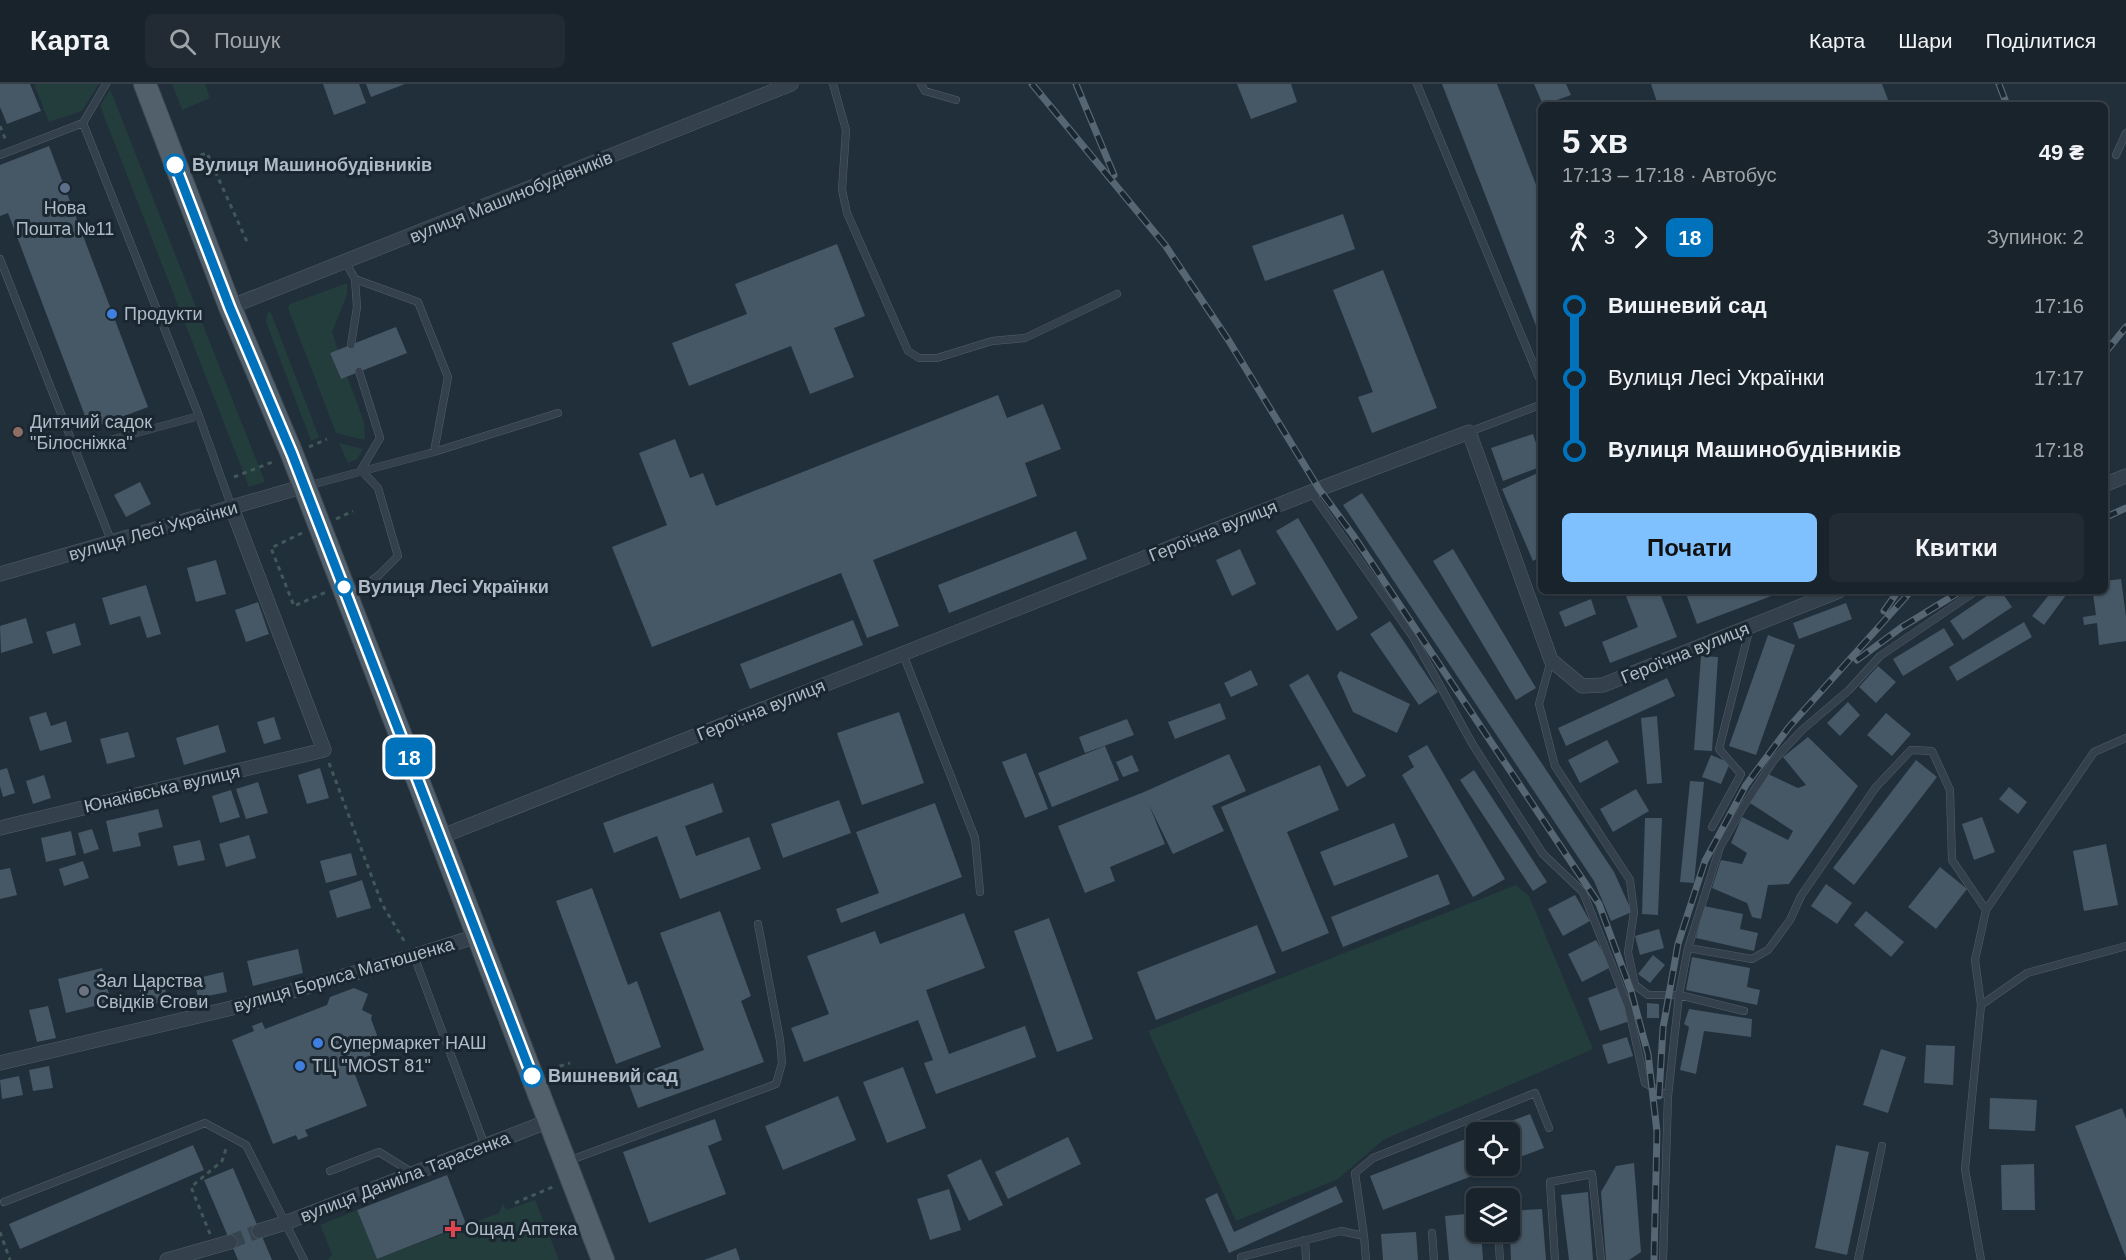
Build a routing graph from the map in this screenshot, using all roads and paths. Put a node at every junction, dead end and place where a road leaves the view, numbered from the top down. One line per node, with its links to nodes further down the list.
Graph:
1 (106, 84): 8 (lane)
2 (146, 84): 12 (main road)
3 (791, 84): 15 (street, вулиця Машинобудівників)
4 (833, 84): 17 (lane)
5 (921, 84): 7 (lane)
6 (1417, 84): 21 (lane)
7 (956, 100)
8 (83, 123): 10 (lane); 24 (lane)
9 (2126, 133): 11 (lane)
10 (0, 155)
11 (2116, 155)
12 (175, 164): 13 (path); 18 (main road)
13 (248, 244)
14 (0, 259): 26 (lane)
15 (346, 263): 16 (lane); 18 (street, вулиця Машинобудівників)
16 (355, 279): 19 (lane); 27 (lane)
17 (1116, 294)
18 (230, 308): 31 (main road)
19 (351, 345)
20 (359, 371): 28 (lane)
21 (1538, 375)
22 (1538, 406): 25 (lane)
23 (558, 413): 27 (lane)
24 (199, 416): 26 (lane); 33 (lane)
25 (1468, 432): 32 (street, Героїчна вулиця); 43 (street)
26 (77, 449): 36 (lane)
27 (434, 452): 28 (lane)
28 (361, 470): 31 (lane); 38 (lane)
29 (2126, 476): 30 (street)
30 (2108, 483)
31 (305, 486): 33 (street, вулиця Лесі Українки); 35 (main road)
32 (1311, 492): 42 (street, Героїчна вулиця); 60 (lane)
33 (232, 508): 36 (street, вулиця Лесі Українки); 45 (street)
34 (353, 511): 35 (path)
35 (320, 526): 38 (main road); 38 (path)
36 (112, 543): 37 (street, вулиця Лесі Українки)
37 (0, 574)
38 (346, 592): 48 (main road)
39 (1832, 594): 41 (street, Героїчна вулиця)
40 (1971, 594): 54 (lane)
41 (1750, 627): 43 (street, Героїчна вулиця); 46 (lane)
42 (903, 654): 48 (street, Героїчна вулиця); 49 (lane)
43 (1551, 660): 56 (lane)
44 (2126, 738): 50 (lane)
45 (324, 750): 47 (street, Юнаківська вулиця); 55 (path)
46 (1712, 827)
47 (0, 828)
48 (440, 837): 52 (main road)
49 (980, 892)
50 (1986, 910): 54 (lane); 57 (lane)
51 (758, 924): 67 (lane)
52 (477, 936): 55 (street, вулиця Бориса Матюшенка); 61 (main road)
53 (2126, 946): 57 (lane)
54 (1688, 948): 56 (lane)
55 (414, 956): 59 (street, вулиця Бориса Матюшенка); 64 (lane)
56 (1679, 995): 58 (lane); 60 (lane)
57 (1981, 1005): 94 (lane)
58 (1744, 1011)
59 (0, 1064)
60 (1668, 1096): 92 (lane)
61 (549, 1121): 64 (street, вулиця Даниіла Тарасенка); 67 (main road)
62 (1549, 1128): 75 (lane)
63 (231, 1137): 69 (lane); 71 (lane); 79 (path)
64 (485, 1146): 68 (street, вулиця Даниіла Тарасенка)
65 (1882, 1146): 93 (lane)
66 (330, 1171): 68 (lane)
67 (568, 1171): 70 (path); 84 (main road)
68 (413, 1173): 71 (street, вулиця Даниіла Тарасенка)
69 (3, 1202)
70 (515, 1203)
71 (285, 1223): 72 (street, вулиця Даниіла Тарасенка); 83 (lane)
72 (259, 1231)
73 (0, 1232): 81 (path)
74 (1432, 1233): 88 (lane)
75 (1364, 1236): 76 (lane); 87 (lane)
76 (1305, 1240): 85 (lane); 86 (lane)
77 (230, 1242): 79 (street)
78 (1499, 1242): 89 (lane)
79 (215, 1247): 80 (street)
80 (192, 1257): 82 (street)
81 (10, 1260)
82 (167, 1260)
83 (304, 1260)
84 (603, 1260)
85 (1241, 1260)
86 (1306, 1260)
87 (1366, 1260)
88 (1434, 1260)
89 (1500, 1260)
90 (1555, 1260): 91 (lane)
91 (1601, 1260)
92 (1663, 1260)
93 (1858, 1260)
94 (1981, 1260)

